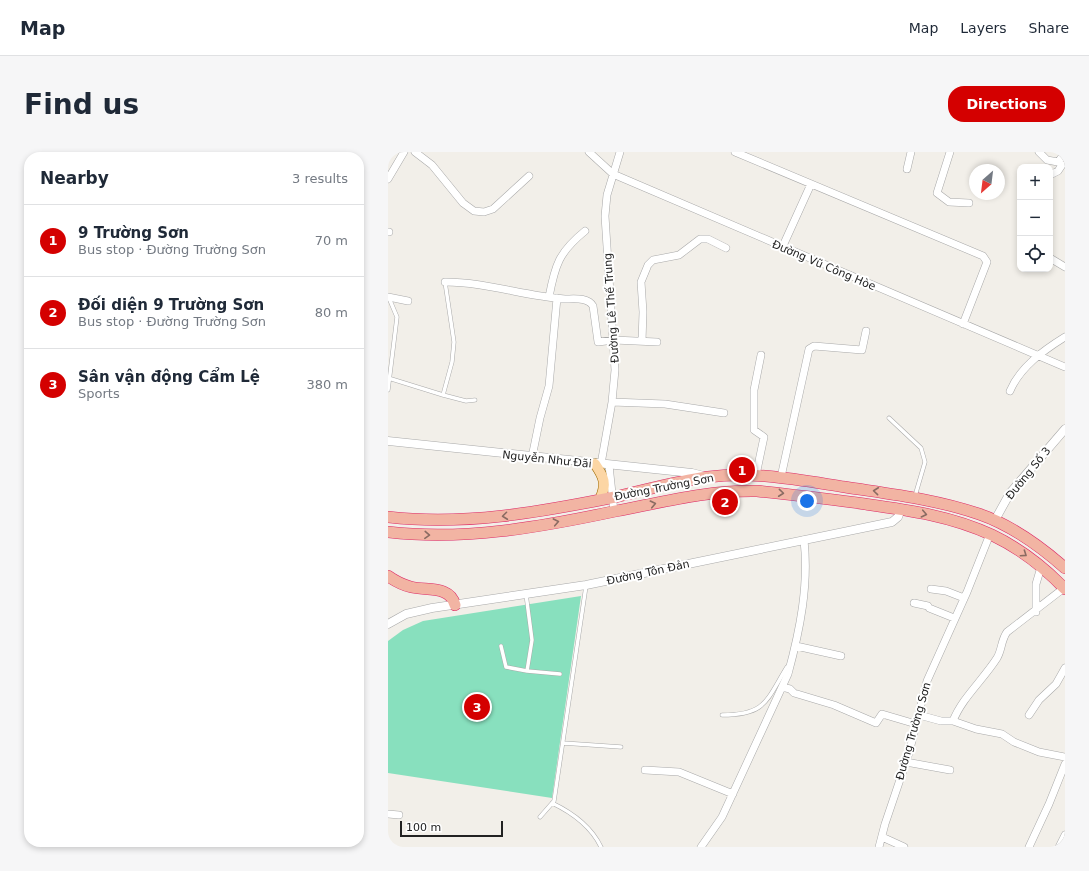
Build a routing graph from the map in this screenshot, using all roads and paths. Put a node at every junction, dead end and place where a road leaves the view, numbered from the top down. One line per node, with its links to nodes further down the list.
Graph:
1 (404, 152): 15 (street)
2 (415, 152): 14 (street)
3 (590, 152): 13 (street, Đường Vũ Công Hòe)
4 (620, 152): 13 (street, Đường Lê Thế Trung)
5 (735, 152): 16 (street)
6 (911, 152): 11 (street)
7 (950, 152): 17 (street)
8 (1039, 152): 10 (street)
9 (1065, 153): 10 (street)
10 (1061, 164): 12 (street)
11 (907, 169)
12 (1053, 173)
13 (613, 174): 20 (street, Đường Vũ Công Hòe); 31 (street, Đường Lê Thế Trung)
14 (529, 176)
15 (388, 180)
16 (811, 184): 20 (street); 28 (street)
17 (969, 203)
18 (585, 231): 25 (street)
19 (726, 248): 32 (street)
20 (782, 248): 28 (street, Đường Vũ Công Hòe)
21 (1053, 260): 22 (street)
22 (1065, 267)
23 (445, 282): 25 (street); 40 (lane)
24 (388, 297): 27 (street); 37 (lane)
25 (549, 297): 26 (street)
26 (557, 298): 31 (street); 47 (street)
27 (408, 301)
28 (963, 324): 35 (street, Đường Vũ Công Hòe)
29 (866, 331): 51 (street)
30 (1065, 337): 35 (street)
31 (614, 340): 32 (street); 42 (street, Đường Lê Thế Trung)
32 (642, 341): 33 (street)
33 (657, 342)
34 (761, 355): 49 (street)
35 (1038, 356): 36 (street, Đường Vũ Công Hòe); 39 (street)
36 (1065, 367)
37 (388, 378): 38 (lane); 40 (lane)
38 (388, 390)
39 (1010, 391)
40 (444, 395): 41 (lane)
41 (476, 400)
42 (612, 402): 43 (street); 48 (street, Đường Lê Thế Trung)
43 (724, 413)
44 (888, 418): 53 (lane)
45 (1065, 429): 58 (street, Đường Số 3)
46 (388, 441): 47 (street, Nguyễn Như Đãi)
47 (532, 457): 48 (street, Nguyễn Như Đãi)
48 (601, 464): 50 (street, Nguyễn Như Đãi); 52 (street, Đường Lê Thế Trung); 54 (main road)
49 (756, 475): 50 (highway, Đường Trường Sơn); 51 (highway, Đường Trường Sơn)
50 (706, 477): 52 (highway, Đường Trường Sơn)
51 (781, 477): 53 (highway, Đường Trường Sơn, one-way to 51)
52 (613, 497): 54 (highway, Đường Trường Sơn); 56 (street, Đường Lê Thế Trung)
53 (915, 497): 58 (highway, Đường Trường Sơn)
54 (600, 500): 57 (highway, Đường Trường Sơn, one-way to 57)
55 (901, 509): 56 (highway, Đường Trường Sơn, one-way to 55); 60 (highway, Đường Trường Sơn, one-way to 60); 61 (street, Đường Tôn Đản)
56 (614, 512): 59 (highway, Đường Trường Sơn, one-way to 56)
57 (388, 517)
58 (995, 520): 63 (highway, Đường Trường Sơn)
59 (388, 532)
60 (990, 534): 62 (highway, Đường Trường Sơn, one-way to 62); 69 (street, Đường Trường Sơn)
61 (804, 540): 65 (street, Đường Tôn Đản); 76 (street)
62 (1041, 567): 66 (highway, Đường Trường Sơn); 72 (street)
63 (1065, 568)
64 (388, 576): 71 (highway)
65 (586, 585): 68 (street, Đường Tôn Đản); 88 (lane)
66 (1065, 588): 72 (street)
67 (931, 589): 69 (street)
68 (526, 594): 71 (street, Đường Tôn Đản); 80 (lane)
69 (964, 598): 73 (street, Đường Trường Sơn)
70 (914, 603): 73 (street)
71 (454, 605): 74 (street, Đường Tôn Đản)
72 (1036, 612): 86 (street)
73 (954, 618): 84 (street, Đường Trường Sơn)
74 (388, 624)
75 (501, 646): 80 (lane)
76 (796, 646): 77 (street); 78 (street)
77 (841, 656)
78 (792, 660): 82 (street); 83 (lane)
79 (1065, 668): 85 (street)
80 (527, 671): 81 (lane)
81 (560, 674)
82 (782, 688): 87 (street); 95 (street)
83 (722, 715)
84 (919, 715): 86 (street); 87 (street, Đường Trường Sơn)
85 (1029, 715)
86 (952, 721): 90 (street)
87 (916, 724): 91 (street, Đường Trường Sơn)
88 (563, 743): 89 (lane); 96 (lane)
89 (621, 747)
90 (1065, 756)
91 (906, 762): 94 (street); 101 (street, Đường Trường Sơn)
92 (1065, 764): 106 (street)
93 (645, 770): 95 (street)
94 (950, 770)
95 (733, 794): 103 (street)
96 (552, 803): 99 (lane); 102 (lane)
97 (388, 814): 98 (street)
98 (399, 815)
99 (540, 817)
100 (1065, 836): 107 (street)
101 (882, 837): 104 (street, Đường Trường Sơn); 105 (street)
102 (601, 847)
103 (701, 847)
104 (879, 847)
105 (904, 847)
106 (1029, 847)
107 (1059, 847)

